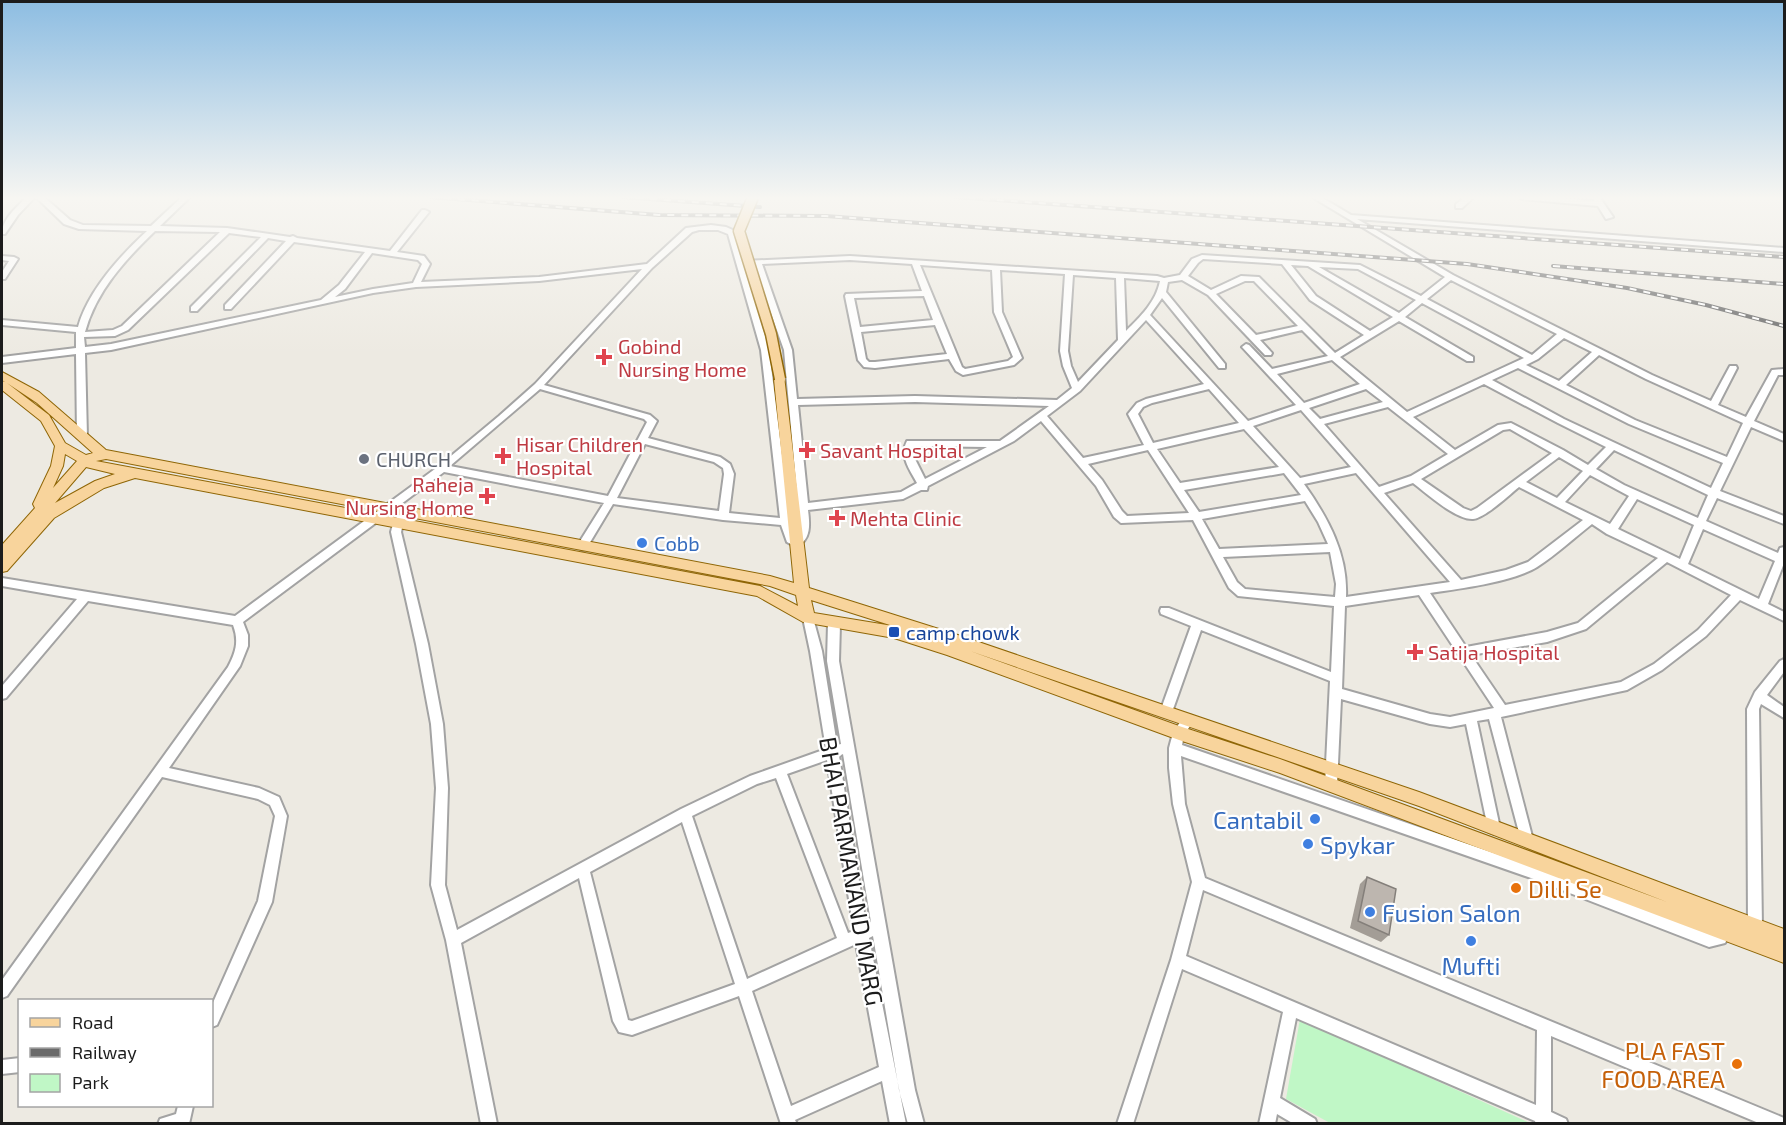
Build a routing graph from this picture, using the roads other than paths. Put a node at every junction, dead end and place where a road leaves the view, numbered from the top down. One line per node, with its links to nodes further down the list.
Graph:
1 (134, 250): 43 (street)
2 (207, 250): 43 (street)
3 (253, 250): 36 (street)
4 (282, 250): 35 (street)
5 (367, 250): 6 (street)
6 (370, 250): 12 (street); 28 (street)
7 (396, 250): 12 (street)
8 (667, 250): 19 (street)
9 (737, 250): 17 (street)
10 (745, 250): 122 (main road, bridge)
11 (1404, 250): 25 (street)
12 (392, 254): 27 (street)
13 (2, 258): 22 (street)
14 (757, 262): 15 (street); 17 (street); 70 (street)
15 (915, 262): 20 (street); 31 (street)
16 (1285, 263): 18 (street); 24 (street); 45 (street)
17 (741, 264): 117 (street)
18 (1309, 264): 33 (street); 38 (street)
19 (649, 266): 27 (street); 66 (street)
20 (996, 268): 21 (street); 52 (street)
21 (1069, 274): 23 (street); 69 (street)
22 (2, 277)
23 (1120, 277): 26 (street); 47 (street)
24 (1183, 277): 26 (street); 30 (street)
25 (1450, 277): 33 (street); 44 (street)
26 (1164, 280): 29 (street)
27 (416, 285): 32 (street)
28 (342, 287): 32 (street); 34 (street)
29 (1162, 292): 37 (street); 58 (street)
30 (1211, 292): 41 (street); 46 (street)
31 (926, 293): 40 (street); 42 (street)
32 (347, 297): 34 (street)
33 (1422, 299): 38 (street); 55 (street)
34 (323, 302): 50 (street)
35 (228, 307)
36 (194, 309)
37 (1146, 315): 47 (street); 67 (street)
38 (1398, 318): 45 (street); 54 (street)
39 (2, 322): 43 (street)
40 (937, 322): 42 (street); 52 (street)
41 (1305, 327): 46 (street); 53 (street)
42 (855, 330): 52 (street)
43 (81, 333): 50 (street)
44 (1563, 334): 49 (street); 55 (street)
45 (1370, 335): 53 (street)
46 (1255, 339): 51 (street)
47 (1122, 340): 69 (street)
48 (1246, 347): 60 (street)
49 (1597, 351): 68 (street); 74 (street)
50 (81, 352): 56 (street); 80 (street)
51 (1268, 353)
52 (952, 356)
53 (1335, 357): 60 (street); 65 (street)
54 (1470, 358)
55 (1532, 359): 57 (street)
56 (2, 360)
57 (1519, 365): 63 (street); 68 (street)
58 (1222, 366)
59 (1733, 368): 74 (street)
60 (1272, 372): 73 (street)
61 (1785, 372): 77 (street)
62 (2, 376): 80 (main road)
63 (1486, 381): 75 (street); 86 (street)
64 (2, 385): 84 (main road)
65 (1367, 385): 72 (street); 73 (street)
66 (538, 386): 82 (street); 92 (street)
67 (1209, 386): 79 (street); 85 (street)
68 (1559, 386): 91 (street)
69 (1077, 389): 71 (street)
70 (794, 402): 71 (street); 108 (street)
71 (1060, 403): 76 (street)
72 (1390, 403): 75 (street); 78 (street)
73 (1302, 406): 78 (street); 79 (street)
74 (1713, 406): 77 (street)
75 (1406, 416): 88 (street)
76 (1043, 417): 83 (street); 90 (street)
77 (1748, 422): 81 (street); 91 (street)
78 (1318, 423): 94 (street)
79 (1245, 425): 85 (street); 93 (street)
80 (82, 438): 89 (main road)
81 (1785, 438)
82 (643, 440): 106 (street); 110 (street)
83 (1002, 444): 100 (street); 100 (street)
84 (61, 446): 89 (main road); 120 (main road)
85 (1150, 446): 90 (street); 101 (street)
86 (1612, 446): 95 (street); 103 (street)
87 (1560, 452): 88 (street); 95 (street); 99 (street)
88 (1455, 455): 97 (street)
89 (94, 460): 96 (main road); 109 (main road); 112 (main road); 120 (main road)
90 (1082, 462): 111 (street)
91 (1730, 462): 103 (street)
92 (442, 468): 106 (street); 109 (street)
93 (1287, 469): 98 (street); 101 (street)
94 (1358, 469): 98 (street); 102 (street)
95 (1590, 470): 104 (street); 107 (street)
96 (137, 472): 112 (main road); 113 (main road)
97 (1414, 479): 99 (street); 102 (street)
98 (1297, 482): 105 (street)
99 (1519, 483): 107 (street)
100 (924, 486): 108 (street)
101 (1178, 487): 111 (street)
102 (1378, 492): 132 (street)
103 (1715, 494): 116 (street); 118 (street)
104 (1635, 495): 118 (street); 119 (street)
105 (1308, 497): 111 (street); 124 (street)
106 (611, 499): 110 (street); 123 (street)
107 (1558, 503): 115 (street)
108 (803, 507): 122 (street)
109 (387, 508): 113 (street); 114 (main road)
110 (723, 516): 117 (street)
111 (1196, 516): 126 (street)
112 (48, 517): 130 (main road)
113 (375, 518): 114 (main road); 142 (street)
114 (403, 518): 123 (main road); 141 (main road); 173 (street)
115 (1590, 520): 119 (street); 132 (street)
116 (1785, 520)
117 (785, 522): 122 (street)
118 (1699, 524): 127 (street); 129 (street)
119 (1611, 531): 128 (street)
120 (18, 536): 121 (street); 125 (main road)
121 (2, 542)
122 (796, 543): 133 (main road)
123 (582, 546): 133 (main road)
124 (1335, 548): 126 (street); 137 (street)
125 (2, 553)
126 (1217, 553): 137 (street)
127 (1783, 555): 138 (street)
128 (1665, 558): 129 (street); 145 (street)
129 (1682, 566): 135 (street)
130 (2, 567)
131 (2, 582): 136 (street)
132 (1459, 585): 134 (street)
133 (801, 591): 141 (main road); 151 (main road)
134 (1422, 591): 137 (street); 145 (street)
135 (1738, 594): 138 (street); 153 (street)
136 (86, 596): 142 (street); 149 (street)
137 (1340, 602): 147 (street)
138 (1762, 606): 140 (street)
139 (1165, 611): 144 (street)
140 (1785, 617)
141 (808, 618): 143 (main road); 158 (street, BHAI PARMANAND MARG)
142 (237, 621): 161 (street)
143 (834, 624): 156 (main road); 157 (street, BHAI PARMANAND MARG)
144 (1197, 624): 147 (street); 151 (street)
145 (1463, 652): 153 (street)
146 (1785, 664): 150 (street)
147 (1337, 679): 148 (street)
148 (1336, 693): 154 (street); 160 (street)
149 (2, 694)
150 (1759, 696): 152 (street); 169 (street)
151 (1166, 712): 155 (main road)
152 (1785, 712)
153 (1498, 713): 154 (street); 165 (street)
154 (1471, 719): 164 (street)
155 (1188, 720): 156 (street); 160 (main road)
156 (1177, 740): 162 (main road); 167 (street); 170 (street)
157 (848, 747): 158 (street); 168 (street, BHAI PARMANAND MARG)
158 (832, 751): 159 (street); 171 (street, BHAI PARMANAND MARG)
159 (779, 770): 163 (street); 174 (street)
160 (1332, 770): 162 (street); 164 (main road)
161 (160, 771): 178 (street); 180 (street)
162 (1331, 785): 170 (main road)
163 (685, 813): 166 (street); 177 (street)
164 (1494, 828): 165 (main road)
165 (1527, 840): 169 (main road)
166 (583, 868): 173 (street); 177 (street)
167 (1199, 882): 176 (street); 181 (street)
168 (879, 926): 171 (street); 193 (street, BHAI PARMANAND MARG)
169 (1755, 927): 172 (main road)
170 (1725, 931): 175 (main road)
171 (861, 934): 174 (street); 184 (street, BHAI PARMANAND MARG)
172 (1785, 938)
173 (453, 940): 191 (street)
174 (845, 942): 177 (street)
175 (1785, 954)
176 (1178, 960): 179 (street); 194 (street)
177 (743, 988): 187 (street)
178 (2, 992)
179 (1292, 1009): 185 (street); 188 (street)
180 (213, 1018)
181 (1544, 1025): 188 (street); 198 (street)
182 (18, 1065): 183 (street)
183 (2, 1068)
184 (887, 1071): 187 (street); 192 (street, BHAI PARMANAND MARG)
185 (1273, 1103): 195 (street); 196 (street)
186 (186, 1107): 189 (street)
187 (788, 1120)
188 (1543, 1120): 197 (street)
189 (181, 1122): 190 (street)
190 (165, 1124)
191 (489, 1124)
192 (898, 1124)
193 (916, 1124)
194 (1125, 1124)
195 (1267, 1124)
196 (1310, 1124)
197 (1561, 1124)
198 (1781, 1124)

